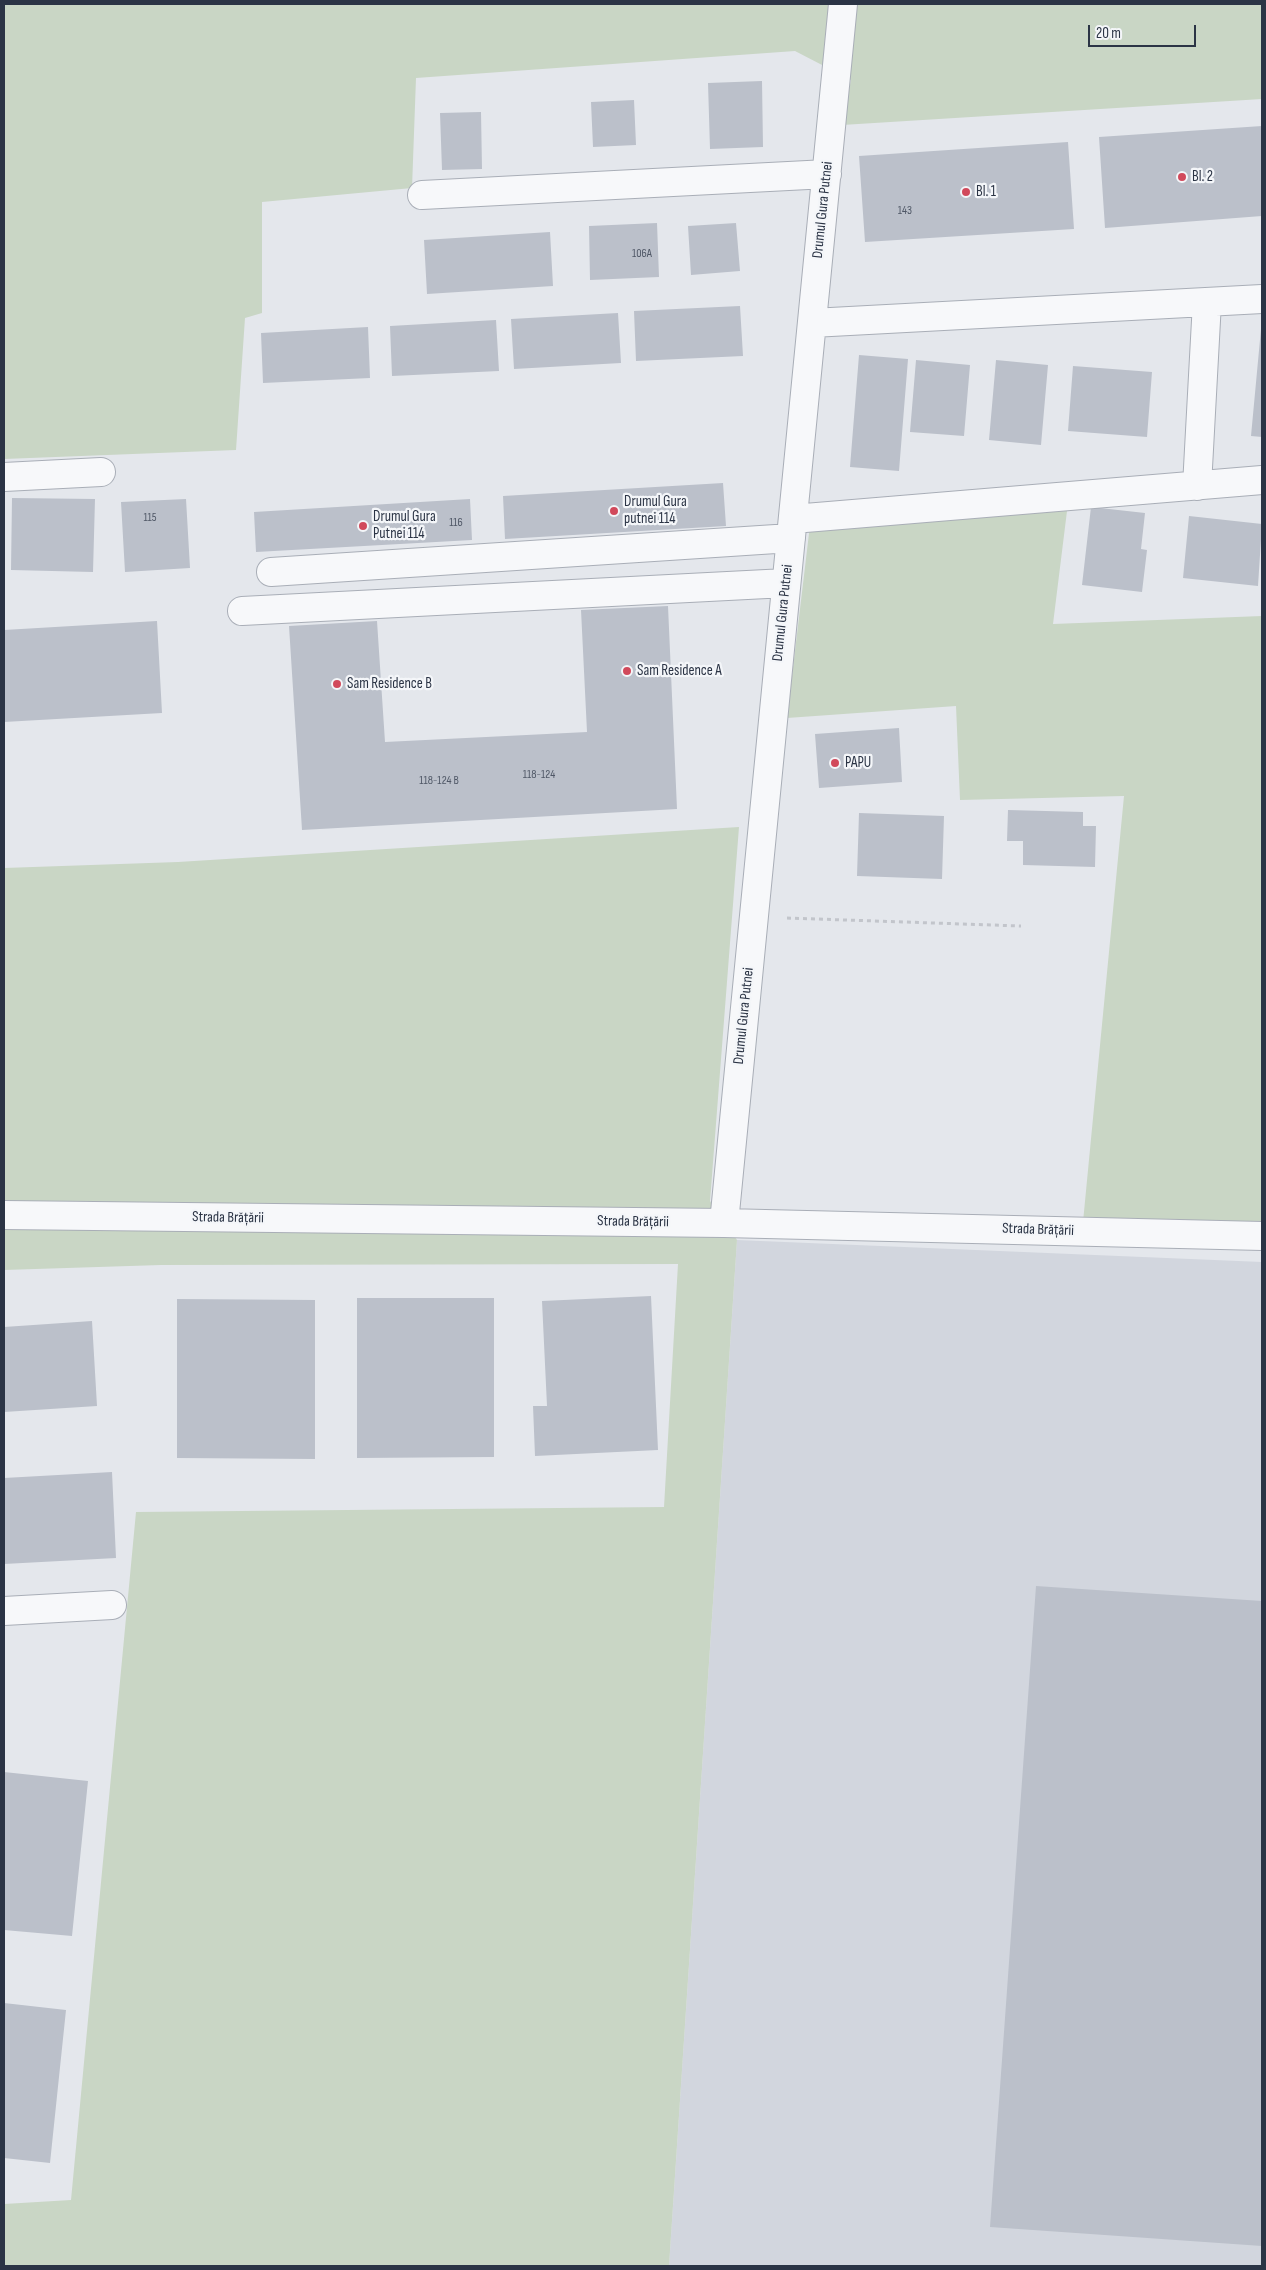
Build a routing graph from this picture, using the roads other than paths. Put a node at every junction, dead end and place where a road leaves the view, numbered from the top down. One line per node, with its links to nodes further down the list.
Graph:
1 (843, 4): 2 (street, Drumul Gura Putnei)
2 (827, 174): 3 (street); 6 (street, Drumul Gura Putnei)
3 (422, 195)
4 (1262, 299): 5 (street)
5 (1207, 302): 6 (street); 10 (street)
6 (812, 323): 11 (street, Drumul Gura Putnei)
7 (101, 472): 8 (street)
8 (4, 477)
9 (1262, 480): 10 (street)
10 (1197, 486): 11 (street)
11 (792, 528): 12 (street); 13 (street, Drumul Gura Putnei)
12 (272, 572)
13 (786, 582): 14 (street); 16 (street, Drumul Gura Putnei)
14 (242, 610)
15 (4, 1215): 16 (street, Strada Brățării)
16 (724, 1223): 17 (street, Strada Brățării)
17 (1262, 1236)
18 (112, 1605): 19 (street)
19 (4, 1611)

